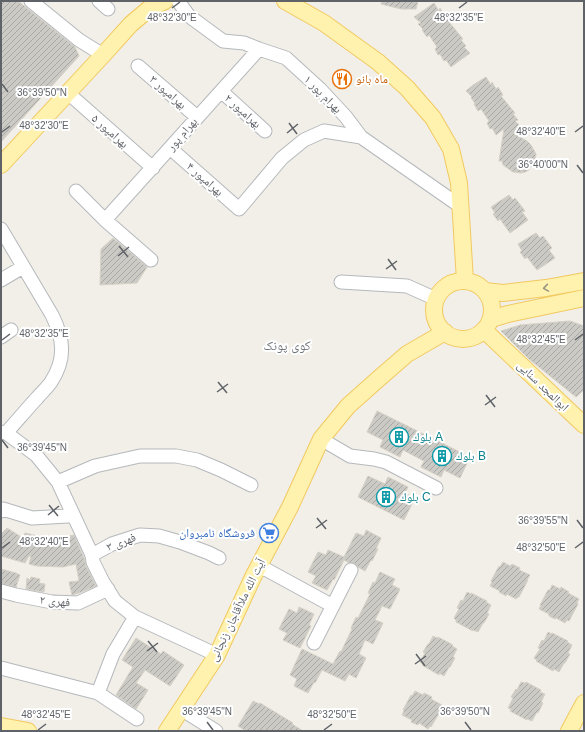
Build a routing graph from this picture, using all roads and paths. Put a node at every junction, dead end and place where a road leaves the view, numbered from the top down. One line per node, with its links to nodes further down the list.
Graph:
1 (164, 1): 6 (main road)
2 (178, 1): 5 (street, بهرام پور ۱)
3 (285, 1): 17 (main road)
4 (32, 2): 6 (street)
5 (259, 49): 8 (street, بهرام پور); 12 (street, بهرام پور ۱)
6 (103, 55): 9 (main road)
7 (138, 66): 10 (street, بهرامپور ۳)
8 (221, 91): 10 (street, بهرام پور); 11 (street, بهرامپور ۲)
9 (68, 93): 14 (main road); 15 (street, بهرامپور ۵)
10 (197, 118): 13 (street, بهرام پور)
11 (265, 131)
12 (361, 137): 13 (street, بهرامپور ۴); 17 (street, بهرام پور ۱)
13 (170, 148): 15 (street, بهرام پور)
14 (1, 165)
15 (152, 168): 18 (street, بهرام پور)
16 (76, 191): 18 (street)
17 (460, 206): 23 (main road)
18 (105, 220): 20 (street)
19 (1, 230): 21 (street)
20 (151, 260)
21 (24, 267): 22 (street); 32 (street)
22 (1, 280)
23 (465, 281): 26 (main road); 28 (main road)
24 (584, 281): 26 (main road, one-way to 26)
25 (341, 282): 28 (street)
26 (485, 291): 29 (main road)
27 (584, 298): 29 (main road)
28 (436, 299): 30 (main road)
29 (488, 324): 30 (main road); 31 (main road, ابوالمجد سنایی)
30 (445, 332): 33 (main road, آیت الله ملاآقاجان زنجانی)
31 (584, 425)
32 (4, 432): 34 (street)
33 (322, 439): 36 (street); 41 (main road, آیت الله ملاآقاجان زنجانی)
34 (58, 482): 35 (street); 39 (street)
35 (251, 485)
36 (436, 488)
37 (1, 511): 38 (street)
38 (68, 516)
39 (92, 555): 40 (street, فهری ۳); 43 (street)
40 (220, 558)
41 (258, 568): 45 (street); 48 (main road, آیت الله ملاآقاجان زنجانی)
42 (351, 570): 45 (street)
43 (108, 589): 44 (street, فهری ۲); 46 (street)
44 (1, 590)
45 (333, 606): 47 (street)
46 (136, 617): 48 (street); 50 (street)
47 (314, 643)
48 (216, 655): 52 (main road, آیت الله ملاآقاجان زنجانی)
49 (1, 668): 50 (street)
50 (98, 693): 53 (street)
51 (584, 703): 58 (main road)
52 (181, 709): 56 (main road, آیت الله ملاآقاجان زنجانی); 57 (street)
53 (137, 719)
54 (1, 726): 55 (main road)
55 (28, 731)
56 (167, 731)
57 (216, 731)
58 (569, 731)

